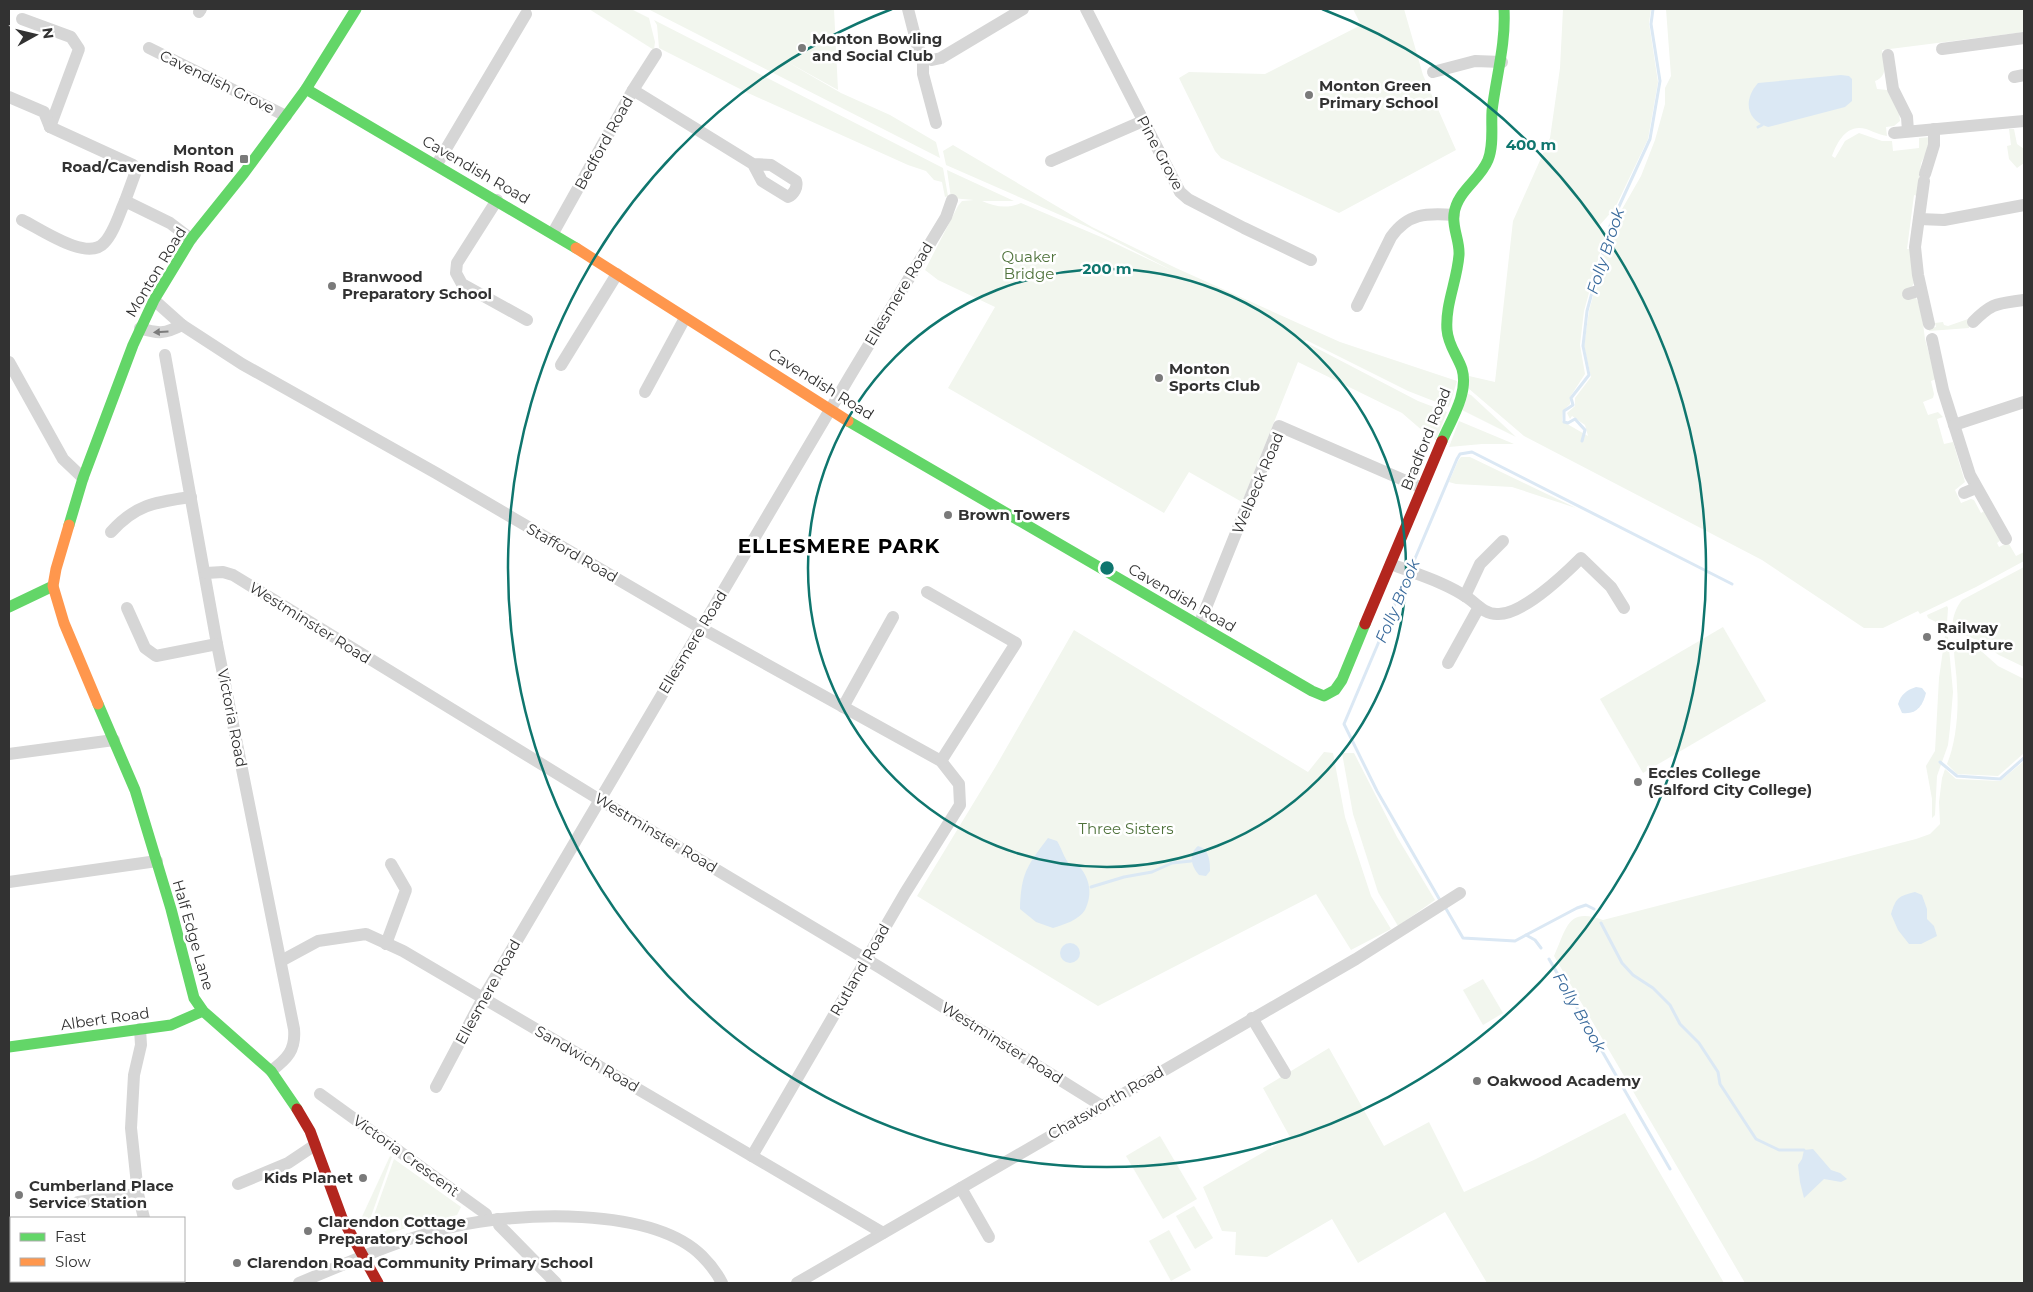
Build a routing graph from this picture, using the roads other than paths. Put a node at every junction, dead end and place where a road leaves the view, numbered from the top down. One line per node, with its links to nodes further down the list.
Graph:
1 (356, 9): 16 (street, Monton Road)
2 (908, 9): 13 (street)
3 (1022, 9): 13 (street)
4 (1086, 9): 20 (street, Pine Grove)
5 (1504, 9): 14 (street, Bradford Road)
6 (22, 18): 23 (street)
7 (526, 21): 28 (street)
8 (2024, 38): 10 (street)
9 (149, 48): 19 (street, Cavendish Grove)
10 (1942, 49)
11 (656, 54): 17 (street, Bedford Road)
12 (1888, 55): 25 (street)
13 (923, 56): 22 (street)
14 (1502, 62): 15 (street); 34 (street, Bradford Road)
15 (1433, 72)
16 (306, 89): 19 (street, Monton Road); 28 (street, Cavendish Road)
17 (633, 90): 29 (street); 37 (street, Bedford Road)
18 (9, 97): 23 (street)
19 (286, 116): 38 (street, Monton Road)
20 (1143, 121): 27 (street); 39 (street, Pine Grove)
21 (2024, 121): 24 (street)
22 (936, 123)
23 (50, 126): 32 (street)
24 (1934, 129): 25 (street); 35 (street)
25 (1908, 131): 26 (street)
26 (1894, 133)
27 (1051, 161)
28 (437, 164): 30 (street, Cavendish Road)
29 (753, 164)
30 (497, 200): 37 (street, Cavendish Road); 47 (street)
31 (952, 200): 58 (street, Ellesmere Road)
32 (125, 201): 36 (street); 38 (street)
33 (2024, 205): 35 (street)
34 (1454, 215): 45 (street); 61 (street, Bradford Road)
35 (1919, 219): 41 (street)
36 (22, 220)
37 (553, 232): 40 (street, Cavendish Road)
38 (191, 239): 43 (street, Monton Road)
39 (1311, 260)
40 (617, 274): 46 (street, Cavendish Road); 55 (street)
41 (1921, 290): 42 (street); 49 (street)
42 (1908, 294)
43 (154, 300): 50 (street, Stafford Road); 51 (street, Monton Road)
44 (2024, 300): 48 (street)
45 (1356, 306)
46 (685, 318): 56 (street); 58 (street, Cavendish Road)
47 (527, 320)
48 (1973, 322)
49 (1928, 324)
50 (182, 325): 51 (street, one-way to 51); 79 (street, Stafford Road)
51 (140, 328): 60 (street, Monton Road)
52 (1932, 339): 59 (street)
53 (165, 355): 64 (street, Victoria Road)
54 (9, 362): 60 (street)
55 (560, 365)
56 (645, 392)
57 (2024, 402): 59 (street)
58 (830, 410): 78 (street, Cavendish Road); 79 (street, Ellesmere Road)
59 (1954, 426): 62 (street)
60 (83, 478): 70 (street, Monton Road)
61 (1422, 488): 68 (street, Bradford Road); 78 (street, Welbeck Road)
62 (1976, 488): 63 (street); 66 (street)
63 (1964, 493)
64 (192, 497): 65 (street); 69 (street, Victoria Road)
65 (111, 532)
66 (2006, 538)
67 (1503, 541): 72 (street)
68 (1391, 564): 72 (street); 82 (street, Bradford Road)
69 (206, 574): 80 (street, Victoria Road); 88 (street, Westminster Road)
70 (53, 586): 73 (street); 84 (street, Half Edge Lane)
71 (927, 592): 86 (street)
72 (1465, 596): 74 (street)
73 (9, 607)
74 (1479, 607): 76 (street); 81 (street)
75 (127, 608): 80 (street)
76 (1624, 608)
77 (894, 617): 83 (street)
78 (1199, 625): 82 (street, Cavendish Road)
79 (701, 628): 83 (street, Stafford Road); 88 (street, Ellesmere Road)
80 (217, 644): 95 (street, Victoria Road)
81 (1448, 663)
82 (1324, 696)
83 (843, 707): 86 (street, Stafford Road)
84 (114, 740): 85 (street); 89 (street, Half Edge Lane)
85 (9, 754)
86 (941, 760): 87 (street, Stafford Road)
87 (959, 784): 94 (street, Rutland Road)
88 (600, 800): 94 (street, Westminster Road); 96 (street, Ellesmere Road)
89 (157, 861): 91 (street); 97 (street, Half Edge Lane)
90 (391, 864): 93 (street)
91 (9, 882)
92 (1456, 895): 98 (street, Chatsworth Road)
93 (386, 944): 95 (street, Sandwich Road); 96 (street, Sandwich Road)
94 (866, 959): 105 (street, Westminster Road); 107 (street, Rutland Road)
95 (281, 961): 101 (street, Victoria Road)
96 (483, 998): 103 (street, Ellesmere Road); 107 (street, Sandwich Road)
97 (203, 1011): 99 (street, Albert Road); 101 (street, Half Edge Lane)
98 (1252, 1018): 102 (street); 105 (street, Chatsworth Road)
99 (140, 1029): 100 (street, Albert Road); 110 (street)
100 (9, 1047)
101 (271, 1071): 106 (street, Half Edge Lane)
102 (1284, 1073)
103 (436, 1087)
104 (320, 1094): 113 (street, Victoria Crescent)
105 (1102, 1106): 109 (street, Chatsworth Road)
106 (315, 1145): 108 (street); 116 (street, Half Edge Lane)
107 (752, 1156): 114 (street, Sandwich Road)
108 (238, 1184)
109 (961, 1188): 114 (street, Chatsworth Road); 115 (street)
110 (138, 1194): 111 (street); 112 (street)
111 (78, 1202)
112 (144, 1217)
113 (493, 1220): 116 (street); 120 (street, Victoria Crescent); 121 (street)
114 (884, 1233): 117 (street, Chatsworth Road)
115 (989, 1237)
116 (362, 1256): 118 (street); 119 (street, Half Edge Lane)
117 (817, 1279): 122 (street, Chatsworth Road)
118 (299, 1283)
119 (378, 1283)
120 (556, 1283)
121 (722, 1283)
122 (797, 1283)

